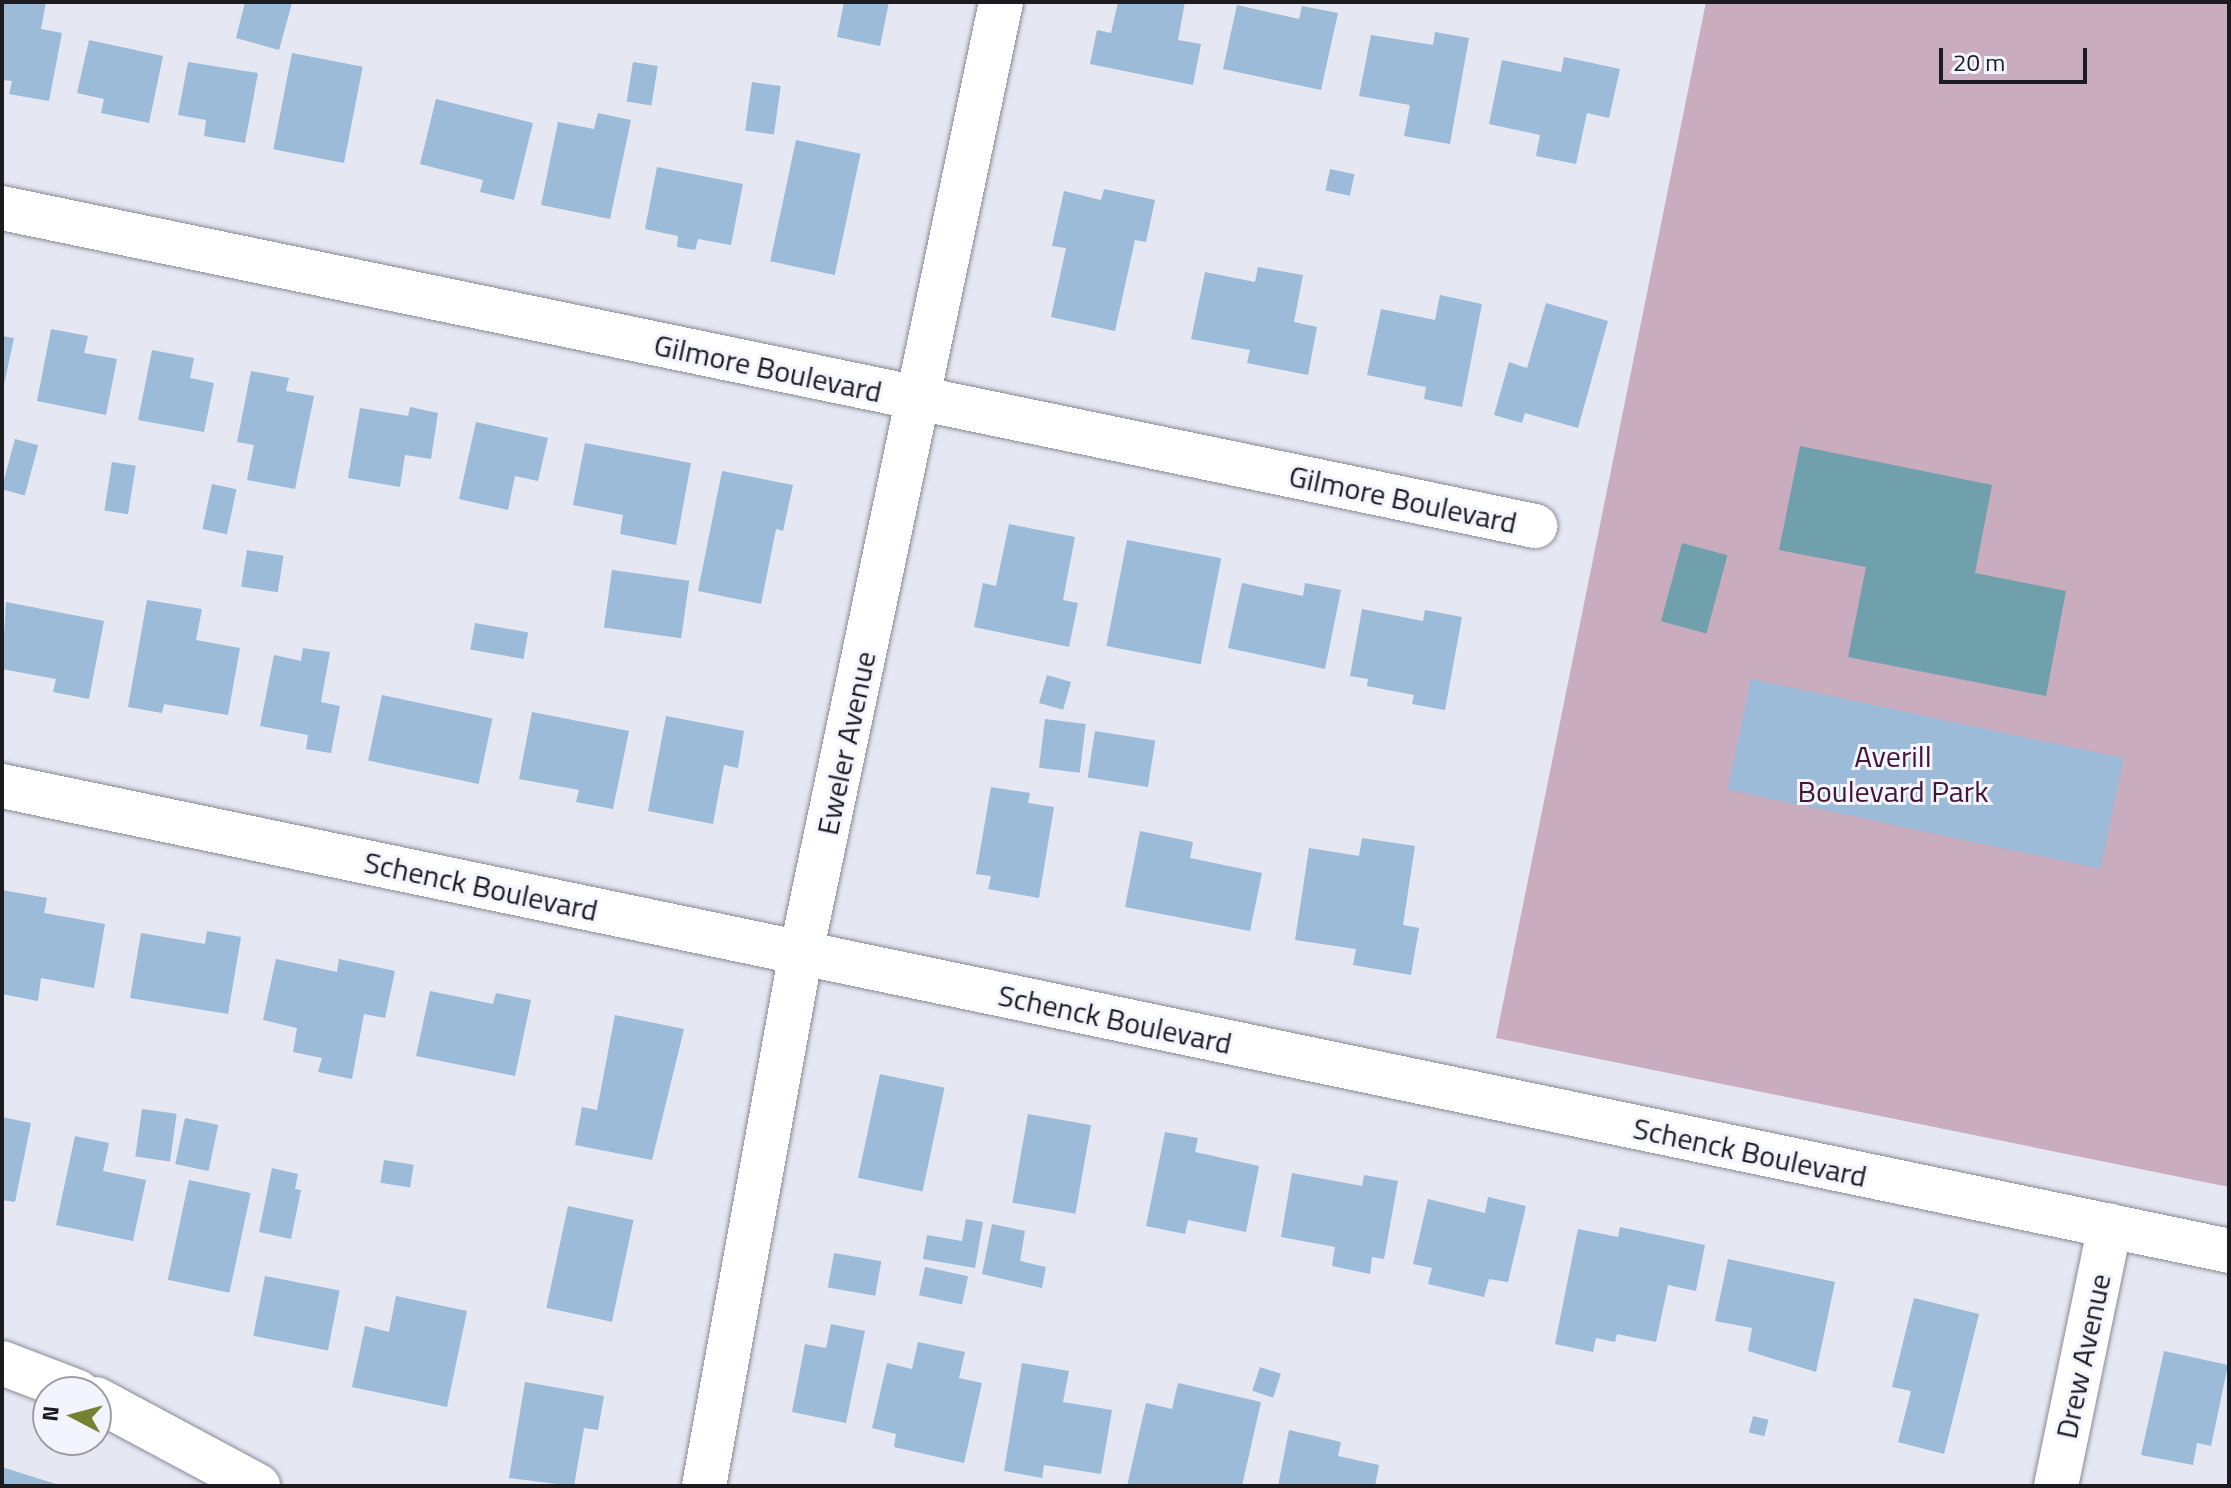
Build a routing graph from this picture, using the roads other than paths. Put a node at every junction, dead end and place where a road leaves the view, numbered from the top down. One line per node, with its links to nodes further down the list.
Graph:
1 (1001, 2): 3 (street, Eweler Avenue)
2 (2, 208): 3 (street, Gilmore Boulevard)
3 (918, 399): 4 (street, Gilmore Boulevard); 6 (street, Eweler Avenue)
4 (1535, 526)
5 (2, 786): 6 (street, Schenck Boulevard)
6 (801, 953): 7 (street, Schenck Boulevard); 13 (street, Eweler Avenue)
7 (2110, 1226): 8 (street, Schenck Boulevard); 14 (street, Drew Avenue)
8 (2229, 1251)
9 (2, 1363): 10 (street)
10 (36, 1376)
11 (112, 1408): 12 (street)
12 (258, 1486)
13 (704, 1486)
14 (2056, 1486)

